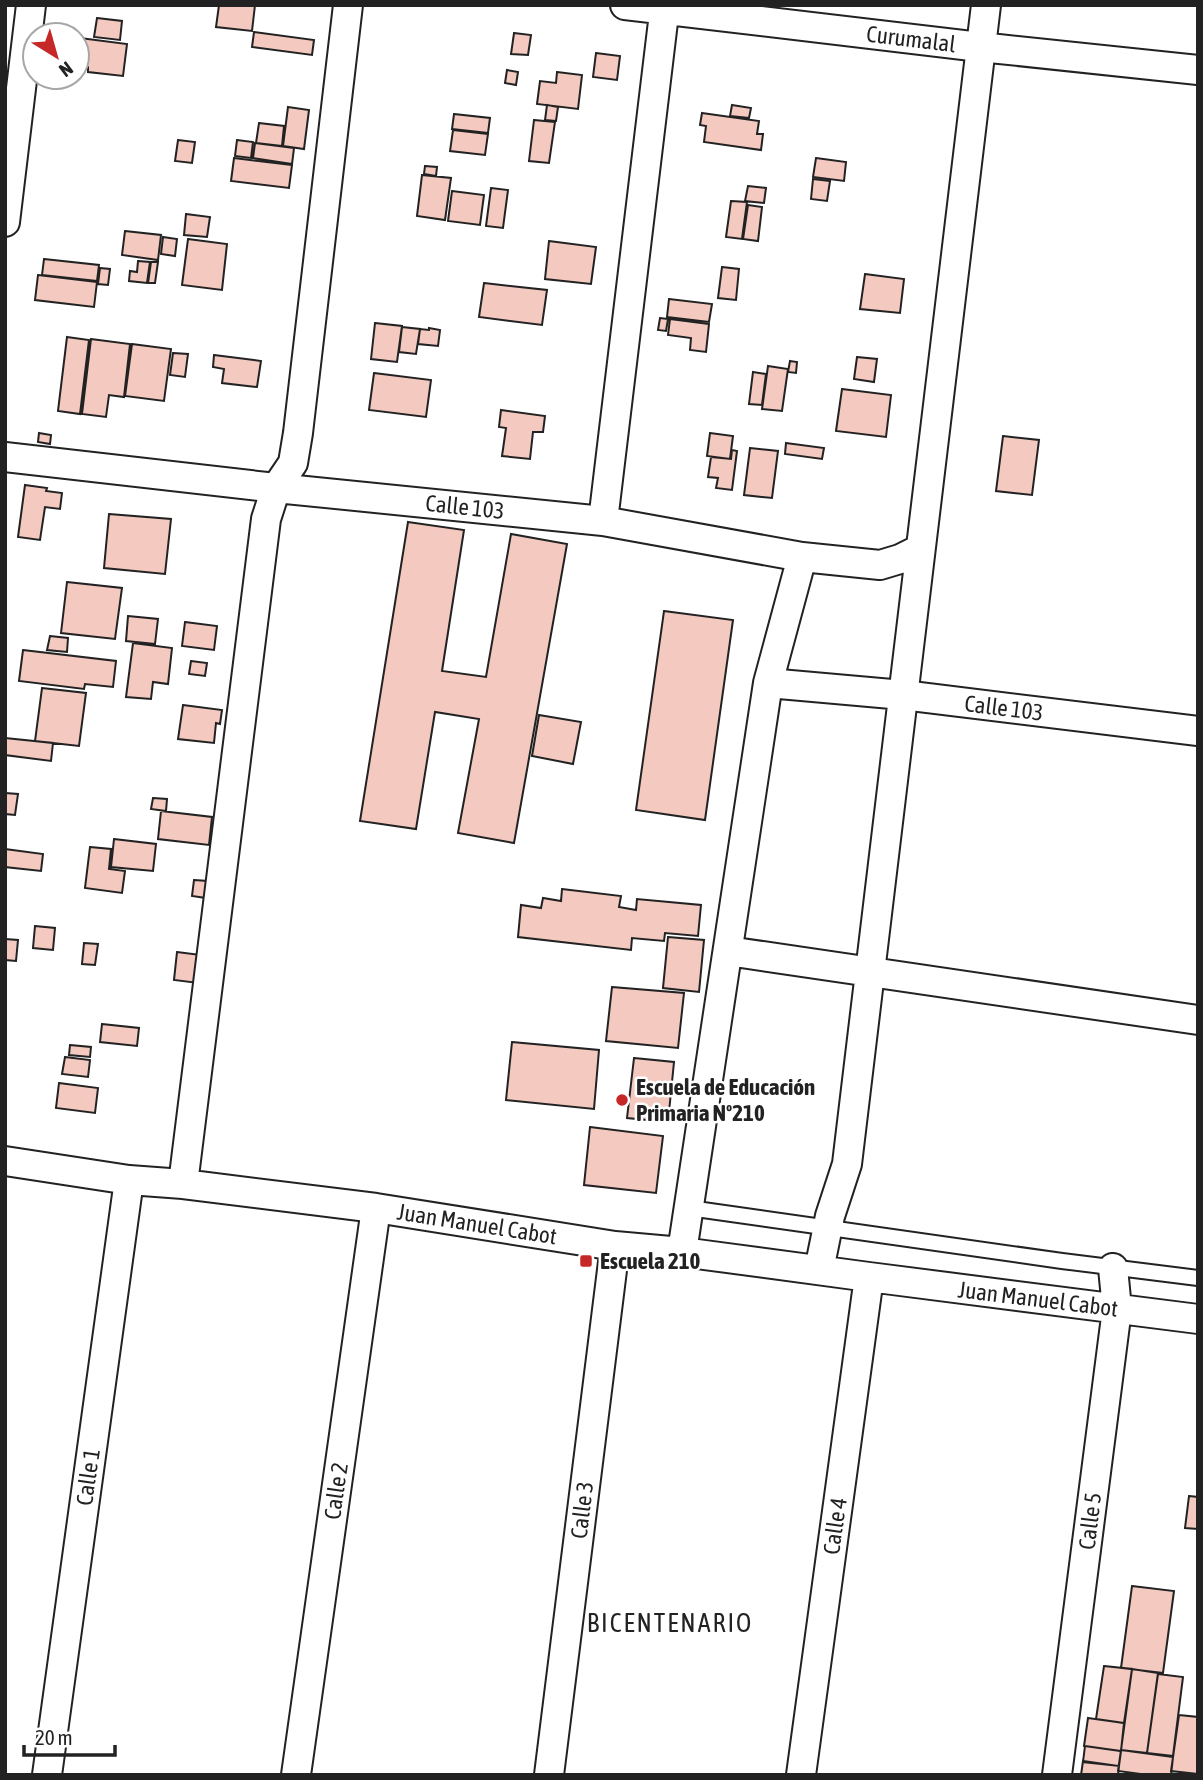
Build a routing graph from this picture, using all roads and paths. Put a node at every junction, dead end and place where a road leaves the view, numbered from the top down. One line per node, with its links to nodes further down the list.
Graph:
1 (31, 5): 8 (street)
2 (348, 5): 10 (street)
3 (625, 5): 5 (street, Curumalal)
4 (986, 5): 6 (street)
5 (665, 8): 6 (street, Curumalal); 11 (street)
6 (981, 47): 7 (street, Curumalal); 12 (street)
7 (1198, 70)
8 (5, 222)
9 (5, 457): 10 (street, Calle 103)
10 (276, 488): 11 (street, Calle 103); 22 (street)
11 (603, 521): 13 (street, Calle 103)
12 (920, 549): 13 (street, Calle 103); 15 (street)
13 (803, 557): 14 (street)
14 (768, 683): 15 (street, Calle 103); 17 (street)
15 (903, 695): 16 (street, Calle 103); 18 (street)
16 (1198, 731)
17 (727, 951): 18 (street); 24 (street)
18 (870, 972): 19 (street); 25 (street)
19 (1198, 1020)
20 (5, 1161): 21 (street, Juan Manuel Cabot)
21 (129, 1180): 22 (street, Juan Manuel Cabot); 34 (street, Calle 1)
22 (183, 1184): 23 (street, Juan Manuel Cabot)
23 (376, 1208): 26 (street, Juan Manuel Cabot); 35 (street, Calle 2)
24 (689, 1208): 25 (lane); 27 (street)
25 (828, 1228): 28 (lane); 29 (street)
26 (615, 1246): 27 (street, Juan Manuel Cabot); 36 (street, Calle 3)
27 (682, 1252): 29 (street, Juan Manuel Cabot)
28 (1113, 1268): 31 (lane); 32 (street, Calle 5)
29 (819, 1270): 30 (street, Juan Manuel Cabot)
30 (869, 1278): 32 (street, Juan Manuel Cabot); 37 (street, Calle 4)
31 (1198, 1278)
32 (1117, 1309): 33 (street, Juan Manuel Cabot); 38 (street, Calle 5)
33 (1198, 1319)
34 (47, 1775)
35 (296, 1775)
36 (550, 1775)
37 (801, 1775)
38 (1057, 1775)

